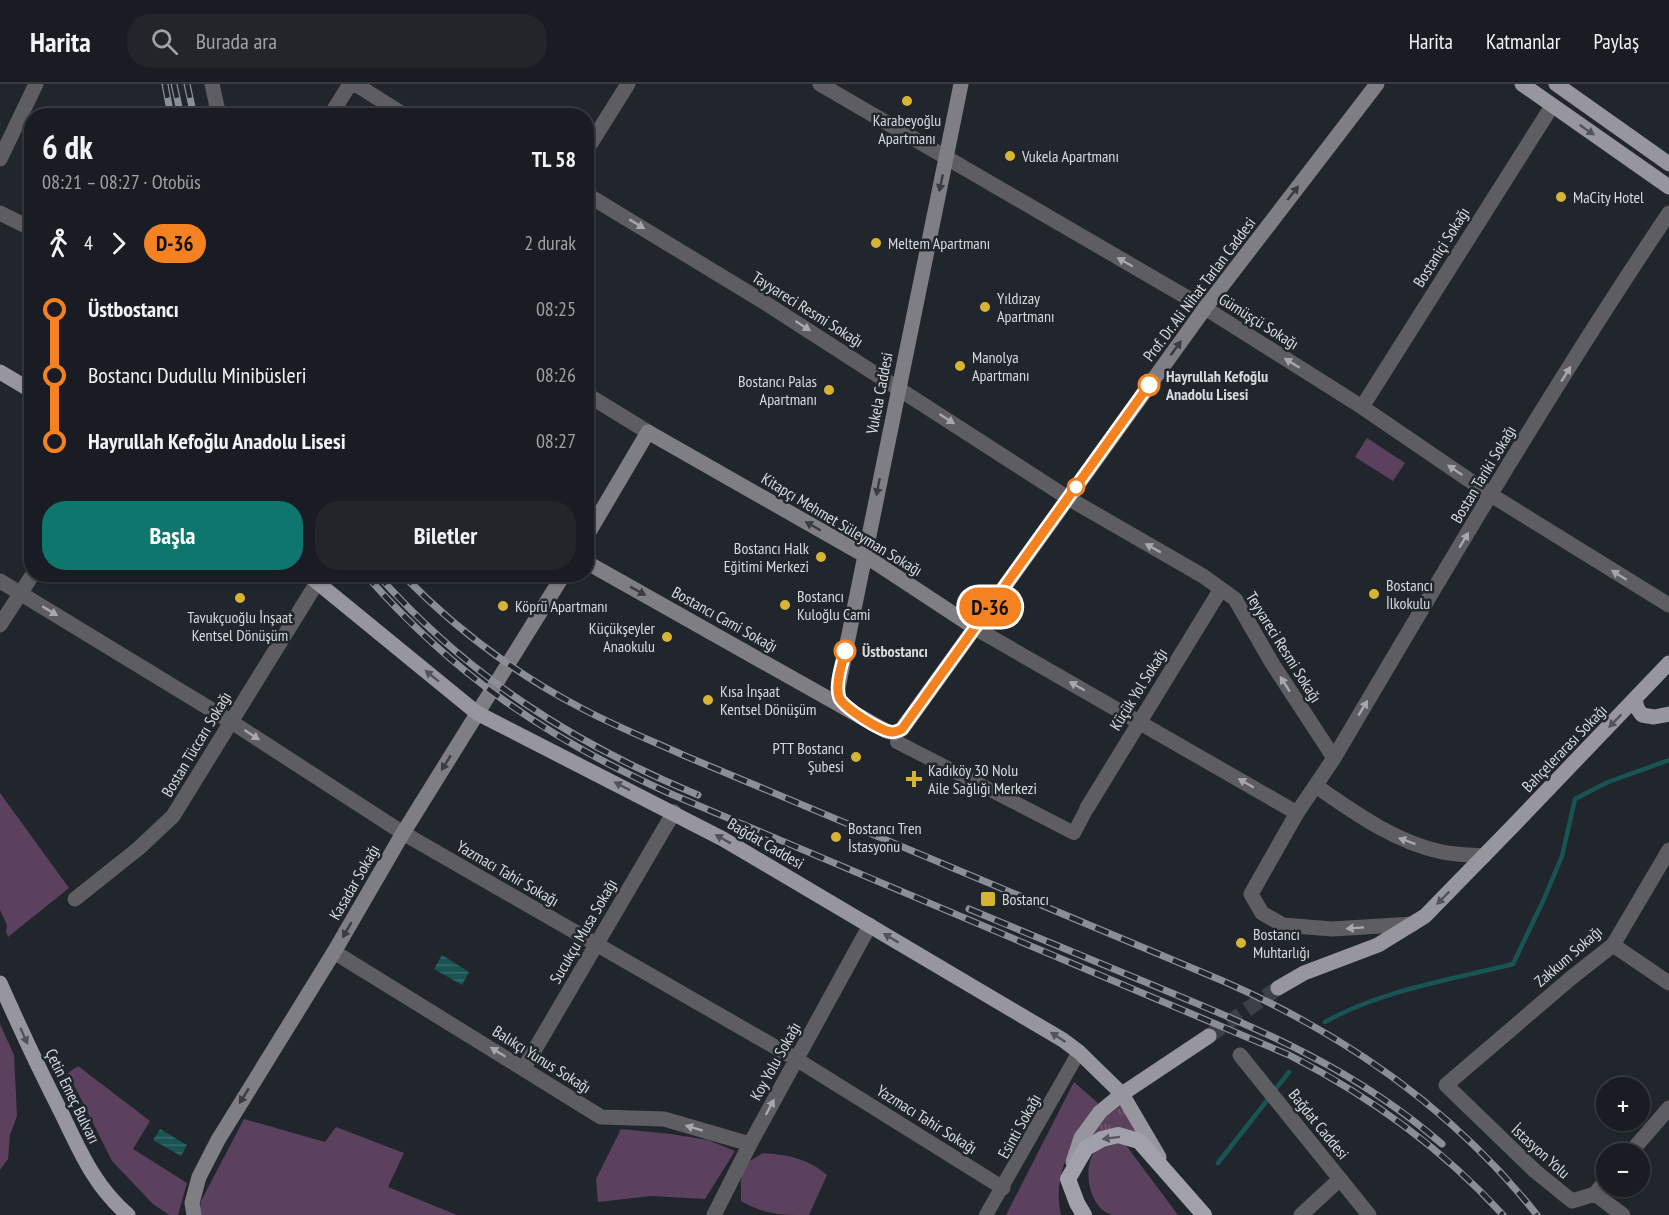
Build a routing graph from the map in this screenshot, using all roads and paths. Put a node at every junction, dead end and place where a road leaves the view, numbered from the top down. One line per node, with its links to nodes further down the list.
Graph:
1 (36, 84): 12 (street)
2 (212, 84): 13 (street)
3 (350, 84): 14 (street)
4 (354, 84): 15 (street)
5 (628, 84): 17 (street)
6 (820, 84): 18 (street, Gümüşçü Sokağı)
7 (961, 84): 18 (main road, Vukela Caddesi)
8 (1377, 84): 26 (main road, Prof. Dr. Ali Nihat Tarlan Caddesi, one-way to 8)
9 (1522, 84): 11 (main road)
10 (1556, 84): 20 (main road)
11 (1552, 106): 21 (main road, one-way to 21); 31 (street, Bostaniçi Sokağı)
12 (24, 108)
13 (217, 108)
14 (335, 108)
15 (393, 108)
16 (24, 109): 19 (street)
17 (594, 138)
18 (946, 158): 26 (street, Gümüşçü Sokağı, one-way to 18); 29 (main road, Vukela Caddesi, one-way to 29)
19 (0, 159)
20 (1669, 164)
21 (1669, 187)
22 (594, 199): 29 (street, Tayyareci Resmi Sokağı, one-way to 29)
23 (0, 213): 25 (street)
24 (1669, 213): 33 (street, Bostan Tariki Sokağı, one-way to 24)
25 (24, 225)
26 (1205, 308): 31 (street, Gümüşçü Sokağı, one-way to 26); 34 (main road, Prof. Dr. Ali Nihat Tarlan Caddesi, one-way to 26)
27 (0, 372): 28 (main road)
28 (24, 387)
29 (898, 387): 34 (street, Tayyareci Resmi Sokağı, one-way to 34); 36 (main road, Vukela Caddesi, one-way to 36)
30 (594, 399): 32 (street)
31 (1362, 407): 33 (street, Gümüşçü Sokağı, one-way to 31)
32 (648, 432): 35 (main road); 36 (main road, Kitapçı Mehmet Süleyman Sokağı, one-way to 32)
33 (1491, 495): 45 (street, Gümüşçü Sokağı, one-way to 33); 56 (street, Bostan Tariki Sokağı, one-way to 33)
34 (1068, 498): 43 (street, Teyyareci Resmi Sokağı, one-way to 34); 47 (main road, Prof. Dr. Ali Nihat Tarlan Caddesi)
35 (594, 523)
36 (864, 555): 47 (main road, Kitapçı Mehmet Süleyman Sokağı); 50 (main road, Vukela Caddesi)
37 (594, 566): 50 (main road, Bostancı Cami Sokağı, one-way to 50)
38 (0, 581): 44 (street, Yazmacı Tahir Sokağı)
39 (28, 582): 44 (street)
40 (311, 582): 53 (street, Bostan Tüccarı Sokağı)
41 (318, 582): 51 (main road, Bağdat Caddesi, one-way to 41)
42 (559, 582): 51 (main road, Kasadar Sokağı)
43 (1221, 589): 54 (street, Küçük Yol Sokağı); 56 (street, Teyyareci Resmi Sokağı, one-way to 43)
44 (21, 594): 46 (street); 53 (street, Yazmacı Tahir Sokağı, one-way to 53)
45 (1669, 605)
46 (0, 625)
47 (975, 628): 50 (main road, Prof. Dr. Ali Nihat Tarlan Caddesi); 54 (street, Kitapçı Mehmet Süleyman Sokağı, one-way to 47)
48 (1669, 663): 49 (main road, Bahçelerarası Sokağı)
49 (1635, 699): 52 (main road); 63 (main road, Bahçelerarası Sokağı, one-way to 63)
50 (845, 707)
51 (480, 708): 59 (main road, Bağdat Caddesi, one-way to 51); 61 (main road, Kasadar Sokağı, one-way to 61)
52 (1669, 714)
53 (230, 721): 61 (street, Yazmacı Tahir Sokağı, one-way to 61); 64 (street, Bostan Tüccarı Sokağı)
54 (1139, 721): 58 (street, Küçük Yol Sokağı); 60 (street, Kitapçı Mehmet Süleyman Sokağı, one-way to 54)
55 (897, 742): 58 (street)
56 (1334, 758): 57 (street)
57 (1316, 786): 60 (street); 63 (street, one-way to 57)
58 (1087, 808)
59 (674, 812): 66 (main road, Bağdat Caddesi, one-way to 59); 67 (street, Sucukçu Musa Sokağı)
60 (1297, 813): 65 (street, one-way to 60)
61 (403, 833): 67 (street, Yazmacı Tahir Sokağı); 69 (main road, Kasadar Sokağı, one-way to 69)
62 (1669, 850): 68 (street, Zakkum Sokağı)
63 (1484, 856): 65 (main road, Bahçelerarası Sokağı, one-way to 65)
64 (75, 899)
65 (1413, 924): 72 (main road, Bahçelerarası Sokağı)
66 (870, 925): 74 (main road, Bağdat Caddesi, one-way to 66); 76 (street, Koy Yolu Sokağı)
67 (595, 945): 76 (street, Yazmacı Tahir Sokağı); 77 (street, Sucukçu Musa Sokağı)
68 (1613, 945): 71 (street); 78 (street, Zakkum Sokağı)
69 (334, 952): 77 (street, Balıkçı Yunus Sokağı, one-way to 69); 89 (main road, Kasadar Sokağı, one-way to 89)
70 (0, 983): 88 (main road, Çetin Emeç Bulvarı, one-way to 88)
71 (1669, 983)
72 (1278, 988)
73 (1209, 1036): 79 (main road)
74 (1079, 1052): 79 (main road, Bağdat Caddesi); 86 (street, Esinti Sokağı)
75 (1240, 1055): 85 (street, Bağdat Caddesi)
76 (796, 1059): 82 (street, Koy Yolu Sokağı, one-way to 76); 86 (street, Yazmacı Tahir Sokağı)
77 (524, 1068): 82 (street, Balıkçı Yunus Sokağı, one-way to 77)
78 (1446, 1085): 87 (street, İstasyon Yolu)
79 (1122, 1094): 83 (main road); 84 (main road, Bağdat Caddesi)
80 (1669, 1108): 81 (street)
81 (1639, 1143)
82 (750, 1144): 90 (street, Koy Yolu Sokağı)
83 (1068, 1179): 84 (highway, one-way to 83); 92 (highway)
84 (1172, 1179): 93 (highway)
85 (1340, 1179): 94 (street); 95 (street, Bağdat Caddesi)
86 (1003, 1188): 91 (street, Esinti Sokağı)
87 (1595, 1194): 96 (street)
88 (128, 1215)
89 (194, 1215)
90 (714, 1215)
91 (986, 1215)
92 (1084, 1215)
93 (1204, 1215)
94 (1301, 1215)
95 (1369, 1215)
96 (1623, 1215)

